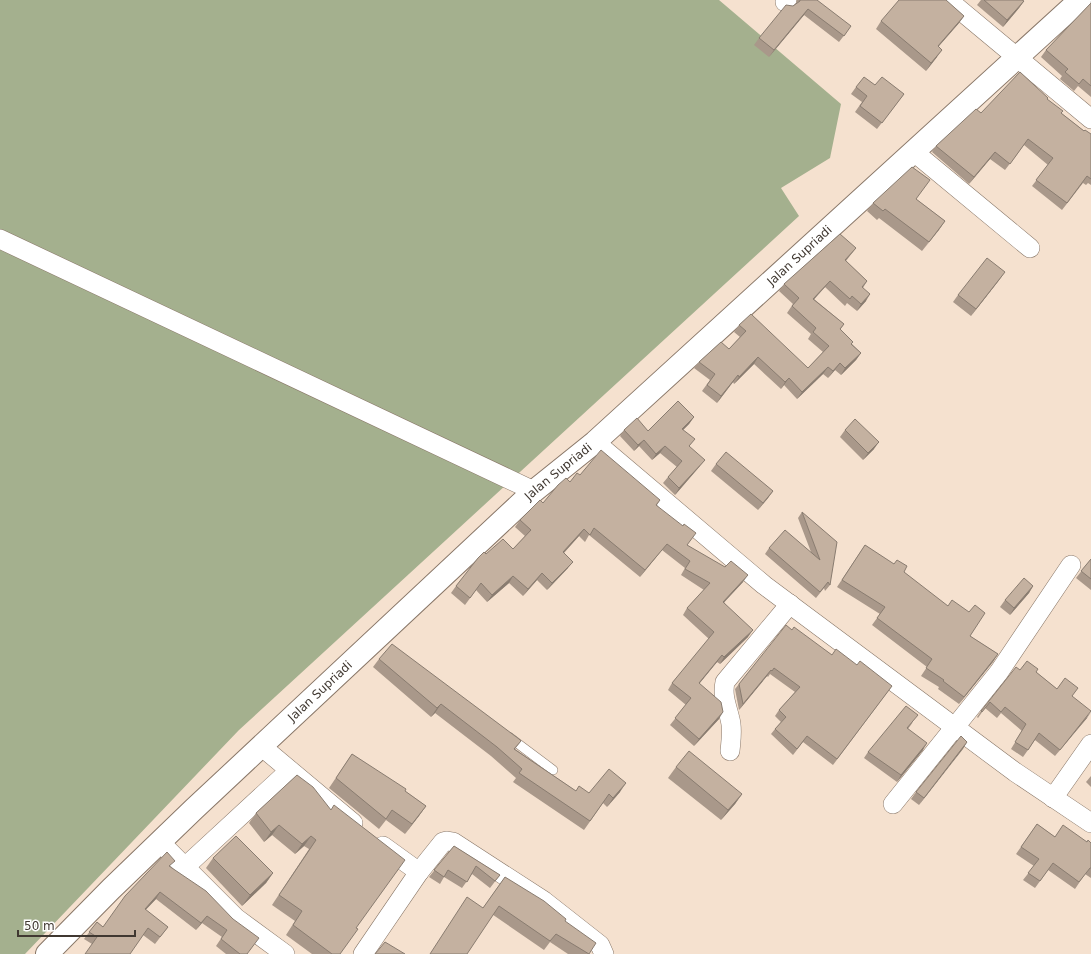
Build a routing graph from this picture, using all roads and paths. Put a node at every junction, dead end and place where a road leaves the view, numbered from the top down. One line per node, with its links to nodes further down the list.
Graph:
1 (948, 0): 3 (street)
2 (1080, 0): 3 (main road, Jalan Supriadi)
3 (1016, 59): 4 (street); 5 (main road, Jalan Supriadi)
4 (1091, 119)
5 (914, 152): 7 (street); 8 (main road, Jalan Supriadi)
6 (0, 239): 9 (street)
7 (1030, 248)
8 (594, 442): 9 (main road, Jalan Supriadi); 11 (street)
9 (534, 491): 15 (main road, Jalan Supriadi)
10 (1072, 565): 12 (street)
11 (790, 604): 12 (street); 16 (street)
12 (954, 727): 19 (street); 20 (street)
13 (502, 732): 17 (lane)
14 (1091, 744): 19 (street)
15 (261, 746): 18 (street); 22 (main road, Jalan Supriadi)
16 (730, 751)
17 (553, 770)
18 (289, 771): 23 (street); 24 (street)
19 (1053, 798): 21 (street)
20 (892, 804)
21 (1091, 823)
22 (160, 842): 23 (street); 25 (main road, Jalan Supriadi)
23 (186, 866): 26 (street)
24 (420, 872): 27 (street); 28 (street)
25 (47, 954)
26 (285, 954)
27 (363, 954)
28 (604, 954)

